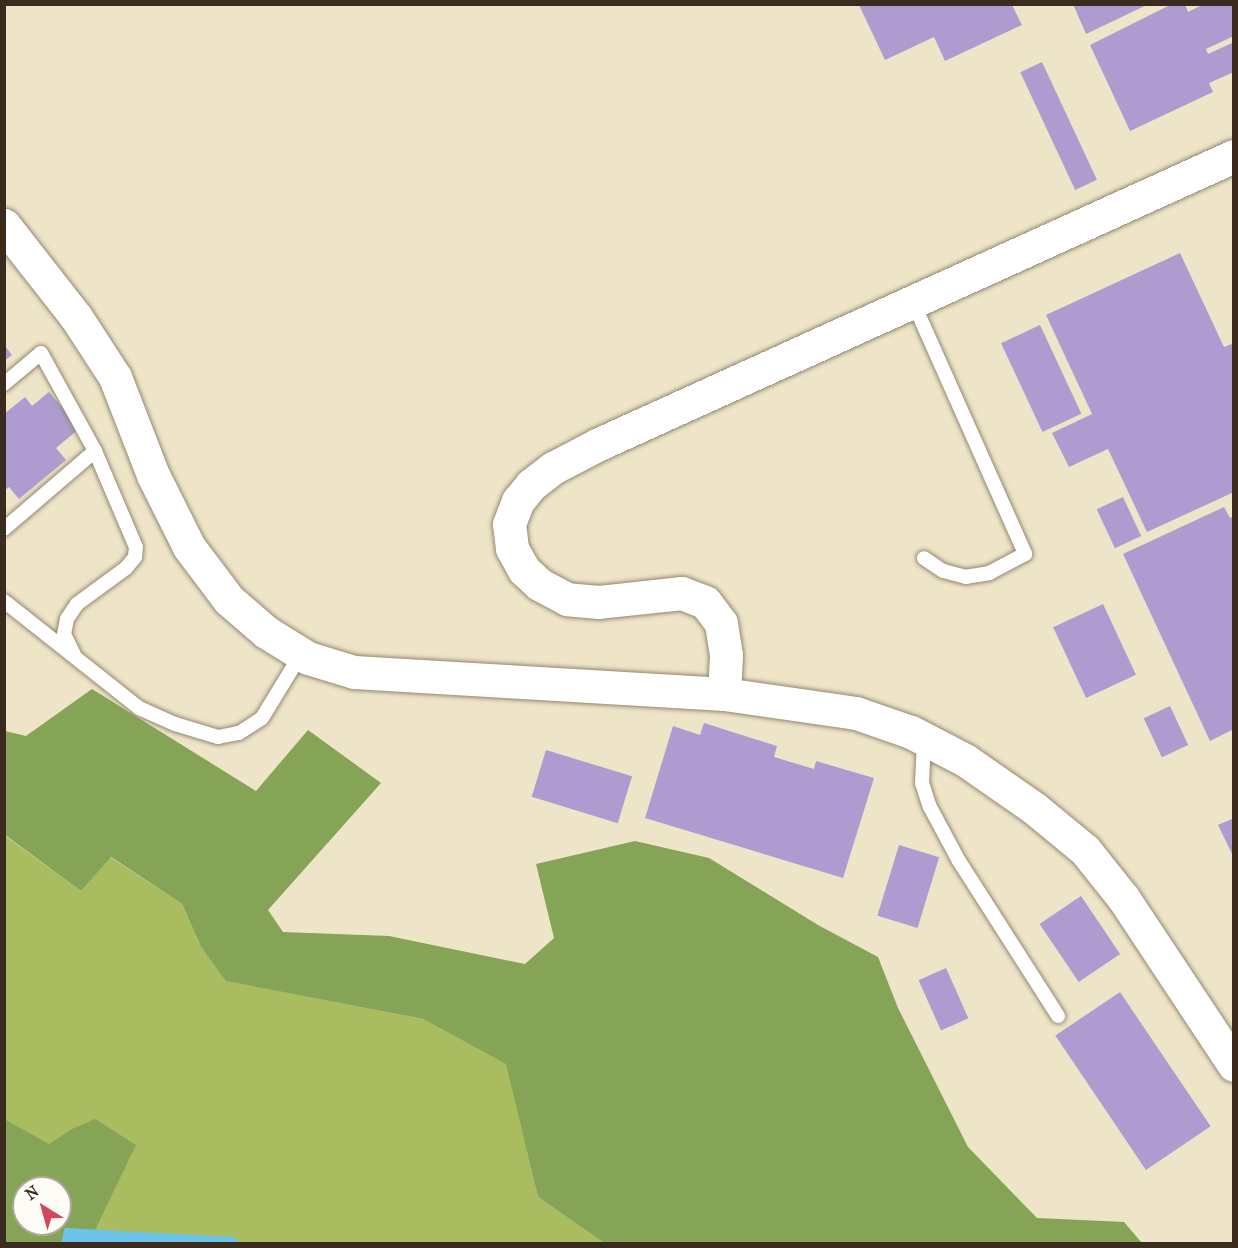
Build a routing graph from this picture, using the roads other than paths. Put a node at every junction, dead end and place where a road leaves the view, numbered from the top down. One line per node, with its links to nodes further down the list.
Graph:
1 (1230, 166): 3 (street)
2 (4, 225): 9 (street)
3 (913, 302): 7 (lane); 11 (street)
4 (4, 384): 5 (lane)
5 (95, 451): 6 (lane); 10 (lane)
6 (4, 529)
7 (924, 558)
8 (4, 601): 10 (lane)
9 (301, 654): 10 (lane); 11 (street)
10 (75, 657)
11 (724, 694): 12 (street)
12 (924, 739): 13 (lane); 14 (street)
13 (1058, 1016)
14 (1233, 1065)

